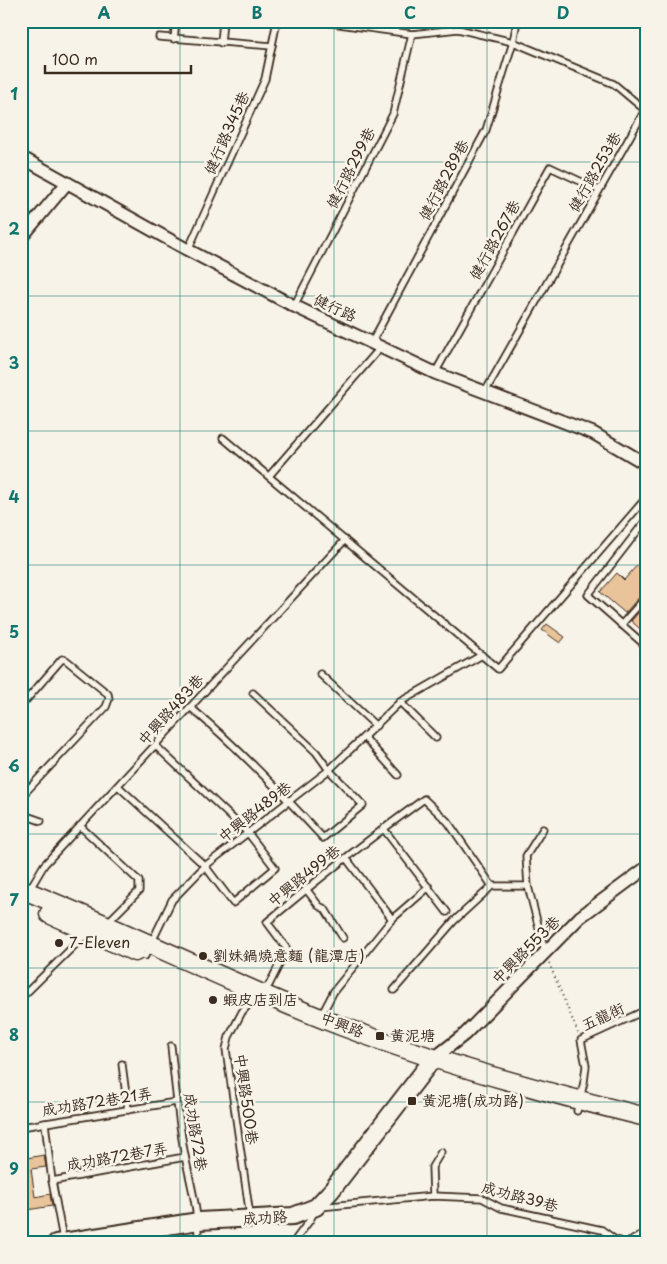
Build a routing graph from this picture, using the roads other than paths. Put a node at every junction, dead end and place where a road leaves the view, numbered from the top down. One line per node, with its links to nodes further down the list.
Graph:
1 (176, 21): 8 (lane)
2 (223, 21): 10 (lane)
3 (277, 21): 11 (lane, 健行路345巷)
4 (317, 21): 6 (lane, 健行路253巷)
5 (517, 21): 9 (lane, 健行路289巷)
6 (412, 34): 9 (lane, 健行路253巷); 17 (lane, 健行路299巷)
7 (159, 37): 8 (lane)
8 (174, 39): 10 (lane)
9 (513, 42): 14 (lane, 健行路253巷); 18 (lane, 健行路289巷)
10 (220, 44): 11 (lane)
11 (272, 46): 16 (lane, 健行路345巷)
12 (21, 157): 13 (street, 健行路)
13 (67, 183): 15 (street); 16 (street, 健行路)
14 (599, 190): 19 (lane, 健行路267巷); 20 (lane, 健行路253巷)
15 (21, 238)
16 (188, 250): 17 (street, 健行路)
17 (294, 306): 18 (street, 健行路)
18 (377, 344): 19 (street, 健行路); 23 (lane, 健行路289巷)
19 (435, 373): 20 (street, 健行路)
20 (485, 392): 22 (street, 健行路)
21 (223, 438): 23 (lane)
22 (646, 464)
23 (269, 476): 26 (lane)
24 (646, 498): 30 (lane)
25 (646, 520): 28 (lane)
26 (345, 540): 30 (lane); 35 (lane, 中興路483巷)
27 (646, 597): 28 (lane)
28 (621, 625): 29 (lane)
29 (646, 646)
30 (482, 655): 33 (lane, 中興路489巷)
31 (320, 674): 36 (lane)
32 (253, 693): 40 (lane)
33 (400, 702): 36 (lane, 中興路489巷); 38 (lane)
34 (21, 706): 43 (lane)
35 (190, 708): 39 (lane, 中興路483巷); 44 (lane)
36 (376, 726): 37 (lane, 中興路489巷)
37 (364, 737): 40 (lane, 中興路489巷); 41 (lane)
38 (436, 738)
39 (156, 746): 42 (lane, 中興路483巷); 50 (lane)
40 (329, 770): 44 (lane, 中興路489巷); 44 (lane)
41 (398, 775)
42 (118, 786): 47 (lane, 中興路483巷); 52 (lane)
43 (21, 797)
44 (289, 801): 50 (lane, 中興路489巷)
45 (21, 814): 46 (lane)
46 (41, 821)
47 (80, 826): 58 (lane, 中興路483巷); 61 (lane)
48 (383, 828): 51 (lane, 中興路499巷); 54 (lane, 中興路499巷); 56 (lane)
49 (543, 829): 55 (lane)
50 (248, 833): 52 (lane, 中興路489巷); 52 (lane)
51 (346, 858): 57 (lane, 中興路499巷); 60 (lane)
52 (205, 866): 63 (lane, 中興路489巷)
53 (646, 868): 64 (street, 中興路553巷)
54 (492, 886): 55 (lane); 65 (lane)
55 (528, 886): 64 (lane)
56 (429, 887): 59 (lane); 60 (lane)
57 (306, 889): 62 (lane); 66 (lane, 中興路499巷)
58 (23, 896): 61 (main road, 中興路)
59 (447, 912)
60 (392, 919): 69 (lane)
61 (96, 925): 63 (main road, 中興路); 67 (lane)
62 (343, 938)
63 (147, 950): 66 (main road, 中興路)
64 (545, 952): 71 (street, 中興路553巷)
65 (394, 990)
66 (256, 996): 69 (main road, 中興路); 71 (main road, 中興路); 85 (lane, 中興路500巷)
67 (21, 998)
68 (646, 1010): 74 (lane, 五龍街)
69 (320, 1018): 71 (main road, 中興路)
70 (171, 1046): 73 (lane, 成功路72巷)
71 (430, 1063): 74 (main road, 中興路); 84 (street, 成功路)
72 (122, 1064): 75 (lane)
73 (176, 1102): 75 (lane, 成功路72巷21弄); 81 (lane, 成功路72巷)
74 (578, 1106): 76 (main road, 中興路); 79 (main road, 中興路)
75 (128, 1110): 77 (lane, 成功路72巷21弄)
76 (646, 1117)
77 (45, 1123): 78 (lane, 成功路72巷21弄); 82 (lane)
78 (21, 1128)
79 (646, 1130)
80 (441, 1152): 83 (lane)
81 (185, 1157): 82 (lane, 成功路72巷7弄); 86 (lane, 成功路72巷)
82 (52, 1181): 88 (lane)
83 (433, 1196): 84 (lane, 成功路39巷); 91 (lane, 成功路39巷)
84 (316, 1207): 85 (street, 成功路); 90 (lane)
85 (250, 1219): 86 (street, 成功路)
86 (199, 1221): 88 (street, 成功路); 89 (lane, 成功路72巷)
87 (646, 1233): 91 (lane, 成功路39巷)
88 (60, 1242)
89 (198, 1243)
90 (292, 1243)
91 (626, 1243)

